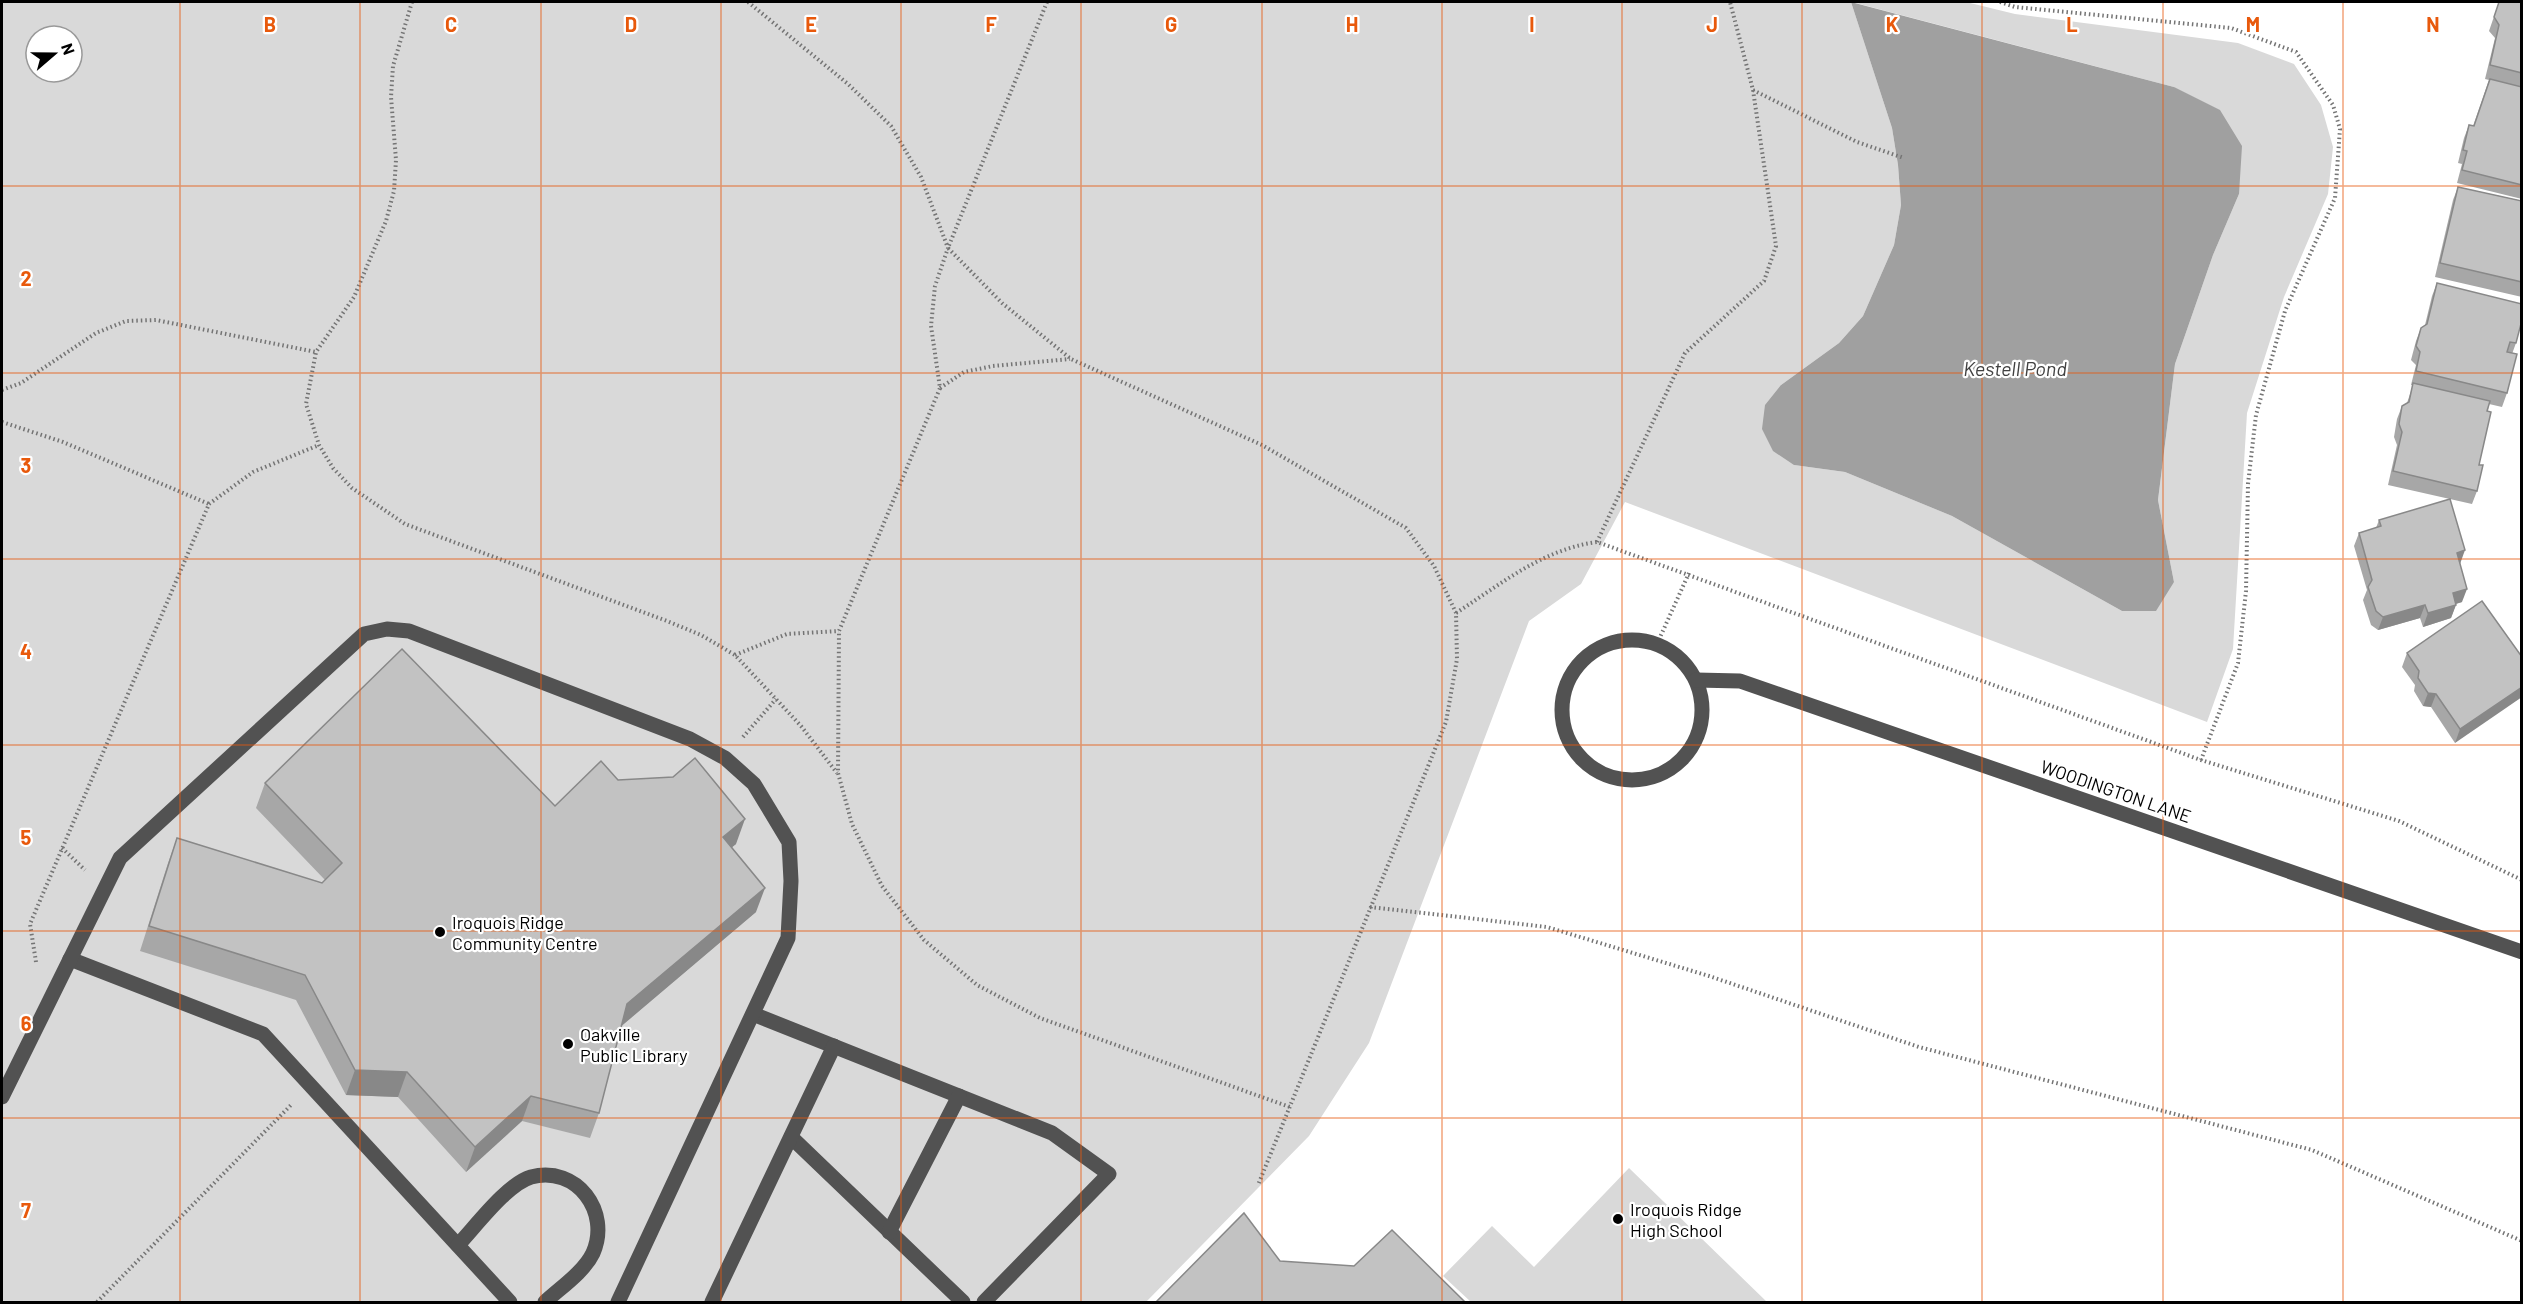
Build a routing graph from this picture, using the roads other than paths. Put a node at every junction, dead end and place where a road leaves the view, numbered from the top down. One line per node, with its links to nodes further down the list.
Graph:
1 (1696, 680): 1 (street); 2 (street, WOODINGTON LANE)
2 (2522, 951)
3 (70, 959): 4 (street); 7 (street); 10 (street)
4 (753, 1014): 5 (street); 13 (street)
5 (834, 1046): 6 (street); 8 (street)
6 (959, 1096): 9 (street); 16 (street)
7 (2, 1097)
8 (791, 1137): 9 (street); 14 (street)
9 (890, 1232): 15 (street)
10 (458, 1245): 11 (street); 12 (street)
11 (510, 1302)
12 (545, 1302)
13 (618, 1302)
14 (712, 1302)
15 (963, 1302)
16 (984, 1302)

